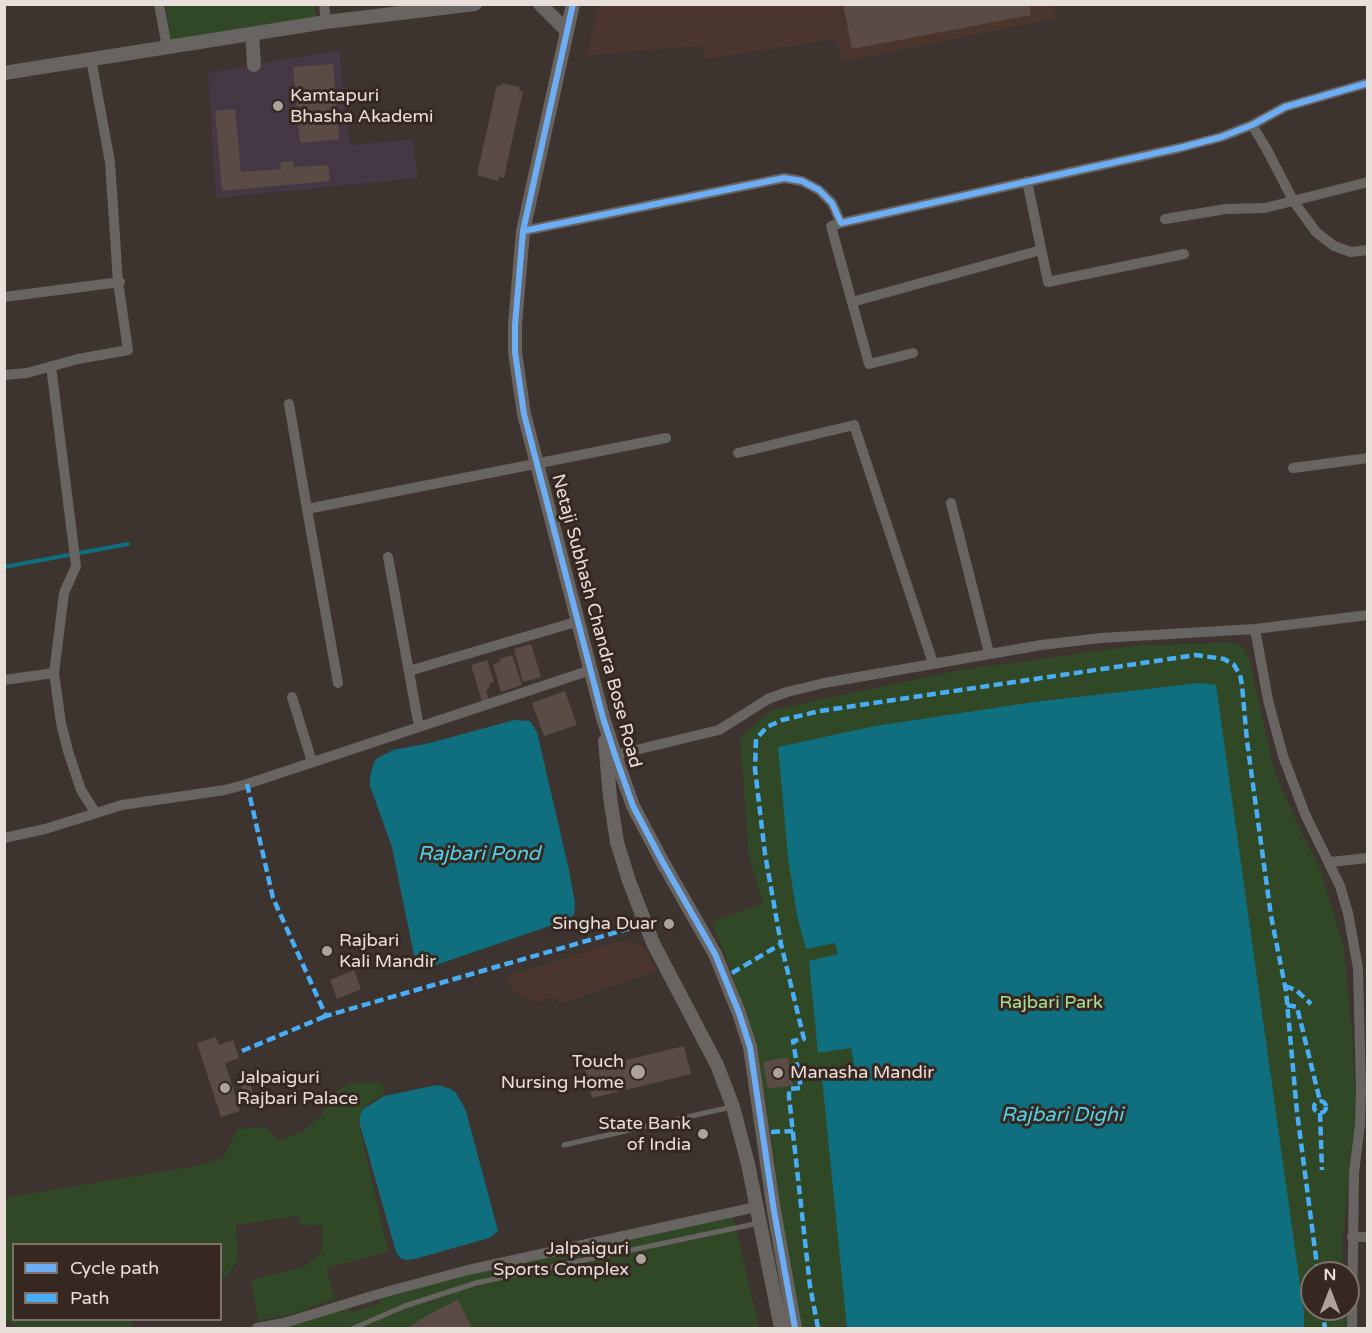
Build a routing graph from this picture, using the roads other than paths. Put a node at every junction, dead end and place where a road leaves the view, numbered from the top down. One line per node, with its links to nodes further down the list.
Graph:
1 (159, 4): 9 (street)
2 (324, 4): 6 (street)
3 (475, 4): 6 (street)
4 (540, 4): 7 (street)
5 (573, 4): 7 (street, Netaji Subhash Chandra Bose Road)
6 (326, 22): 8 (street)
7 (566, 30): 20 (street, Netaji Subhash Chandra Bose Road)
8 (252, 34): 9 (street); 11 (street)
9 (167, 46): 10 (street)
10 (91, 59): 12 (street); 24 (street)
11 (254, 65)
12 (4, 73)
13 (1368, 82): 14 (street)
14 (1252, 125): 15 (street); 17 (street)
15 (1027, 181): 19 (street); 21 (street)
16 (1368, 182): 17 (street)
17 (1294, 202): 18 (street); 22 (street)
18 (1165, 219)
19 (841, 223): 20 (street); 26 (street)
20 (523, 231): 34 (street, Netaji Subhash Chandra Bose Road)
21 (1041, 250): 23 (street); 26 (street)
22 (1368, 250)
23 (1185, 254)
24 (119, 282): 25 (street); 28 (street)
25 (4, 297)
26 (852, 302): 27 (street)
27 (913, 353)
28 (51, 366): 29 (street); 46 (street)
29 (4, 375)
30 (289, 404): 37 (street)
31 (666, 438): 34 (street)
32 (738, 453): 43 (street)
33 (1368, 458): 35 (street)
34 (537, 464): 37 (street); 40 (street, Netaji Subhash Chandra Bose Road)
35 (1293, 468)
36 (951, 503): 42 (street)
37 (307, 509): 48 (street)
38 (388, 557): 45 (street)
39 (1368, 615): 41 (street)
40 (579, 621): 44 (street, Netaji Subhash Chandra Bose Road); 45 (street)
41 (1255, 629): 42 (street); 57 (street)
42 (989, 653): 43 (street)
43 (933, 663): 52 (street)
44 (591, 670): 50 (street, Netaji Subhash Chandra Bose Road); 51 (street)
45 (408, 671): 51 (street)
46 (54, 673): 47 (street); 54 (street)
47 (4, 680)
48 (338, 683)
49 (292, 697): 53 (street)
50 (603, 718): 52 (street, Netaji Subhash Chandra Bose Road); 58 (street, Netaji Subhash Chandra Bose Road)
51 (418, 727): 53 (street)
52 (615, 755): 68 (street, Netaji Subhash Chandra Bose Road)
53 (312, 762): 54 (street)
54 (95, 812): 55 (street)
55 (4, 838)
56 (1368, 858): 57 (street)
57 (1330, 862): 59 (street)
58 (733, 1107): 60 (lane); 61 (street, Netaji Subhash Chandra Bose Road)
59 (1363, 1144): 63 (street)
60 (564, 1145)
61 (756, 1207): 62 (street, Netaji Subhash Chandra Bose Road); 65 (street)
62 (759, 1223): 66 (lane); 67 (street, Netaji Subhash Chandra Bose Road)
63 (1352, 1237): 64 (street); 69 (street)
64 (1368, 1237)
65 (257, 1329)
66 (354, 1329)
67 (781, 1329)
68 (795, 1329)
69 (1352, 1329)

